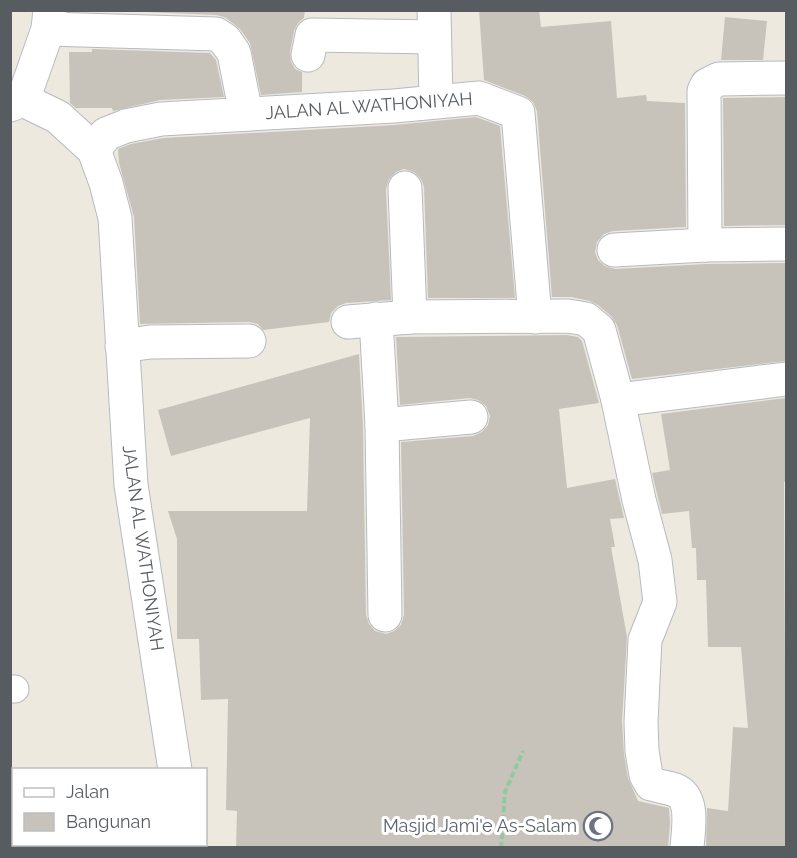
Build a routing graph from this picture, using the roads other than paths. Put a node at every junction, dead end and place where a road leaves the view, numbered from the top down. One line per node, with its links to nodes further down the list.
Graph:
1 (49, 20): 6 (street); 7 (street)
2 (434, 24): 3 (street); 5 (street)
3 (308, 55)
4 (786, 78): 11 (street)
5 (436, 101): 7 (street, JALAN AL WATHONIYAH); 14 (street, JALAN AL WATHONIYAH)
6 (17, 102): 8 (street, JALAN AL WATHONIYAH)
7 (246, 114): 8 (street, JALAN AL WATHONIYAH)
8 (94, 150): 16 (street, JALAN AL WATHONIYAH)
9 (405, 188): 13 (street)
10 (786, 244): 11 (street)
11 (705, 245): 12 (street)
12 (614, 250)
13 (410, 317): 14 (street); 20 (street)
14 (535, 317): 18 (street)
15 (249, 341): 16 (street)
16 (122, 346): 22 (street, JALAN AL WATHONIYAH)
17 (786, 379): 18 (street)
18 (618, 400): 23 (street)
19 (471, 417): 20 (street)
20 (382, 425): 21 (street)
21 (385, 615)
22 (175, 768)
23 (687, 848)

